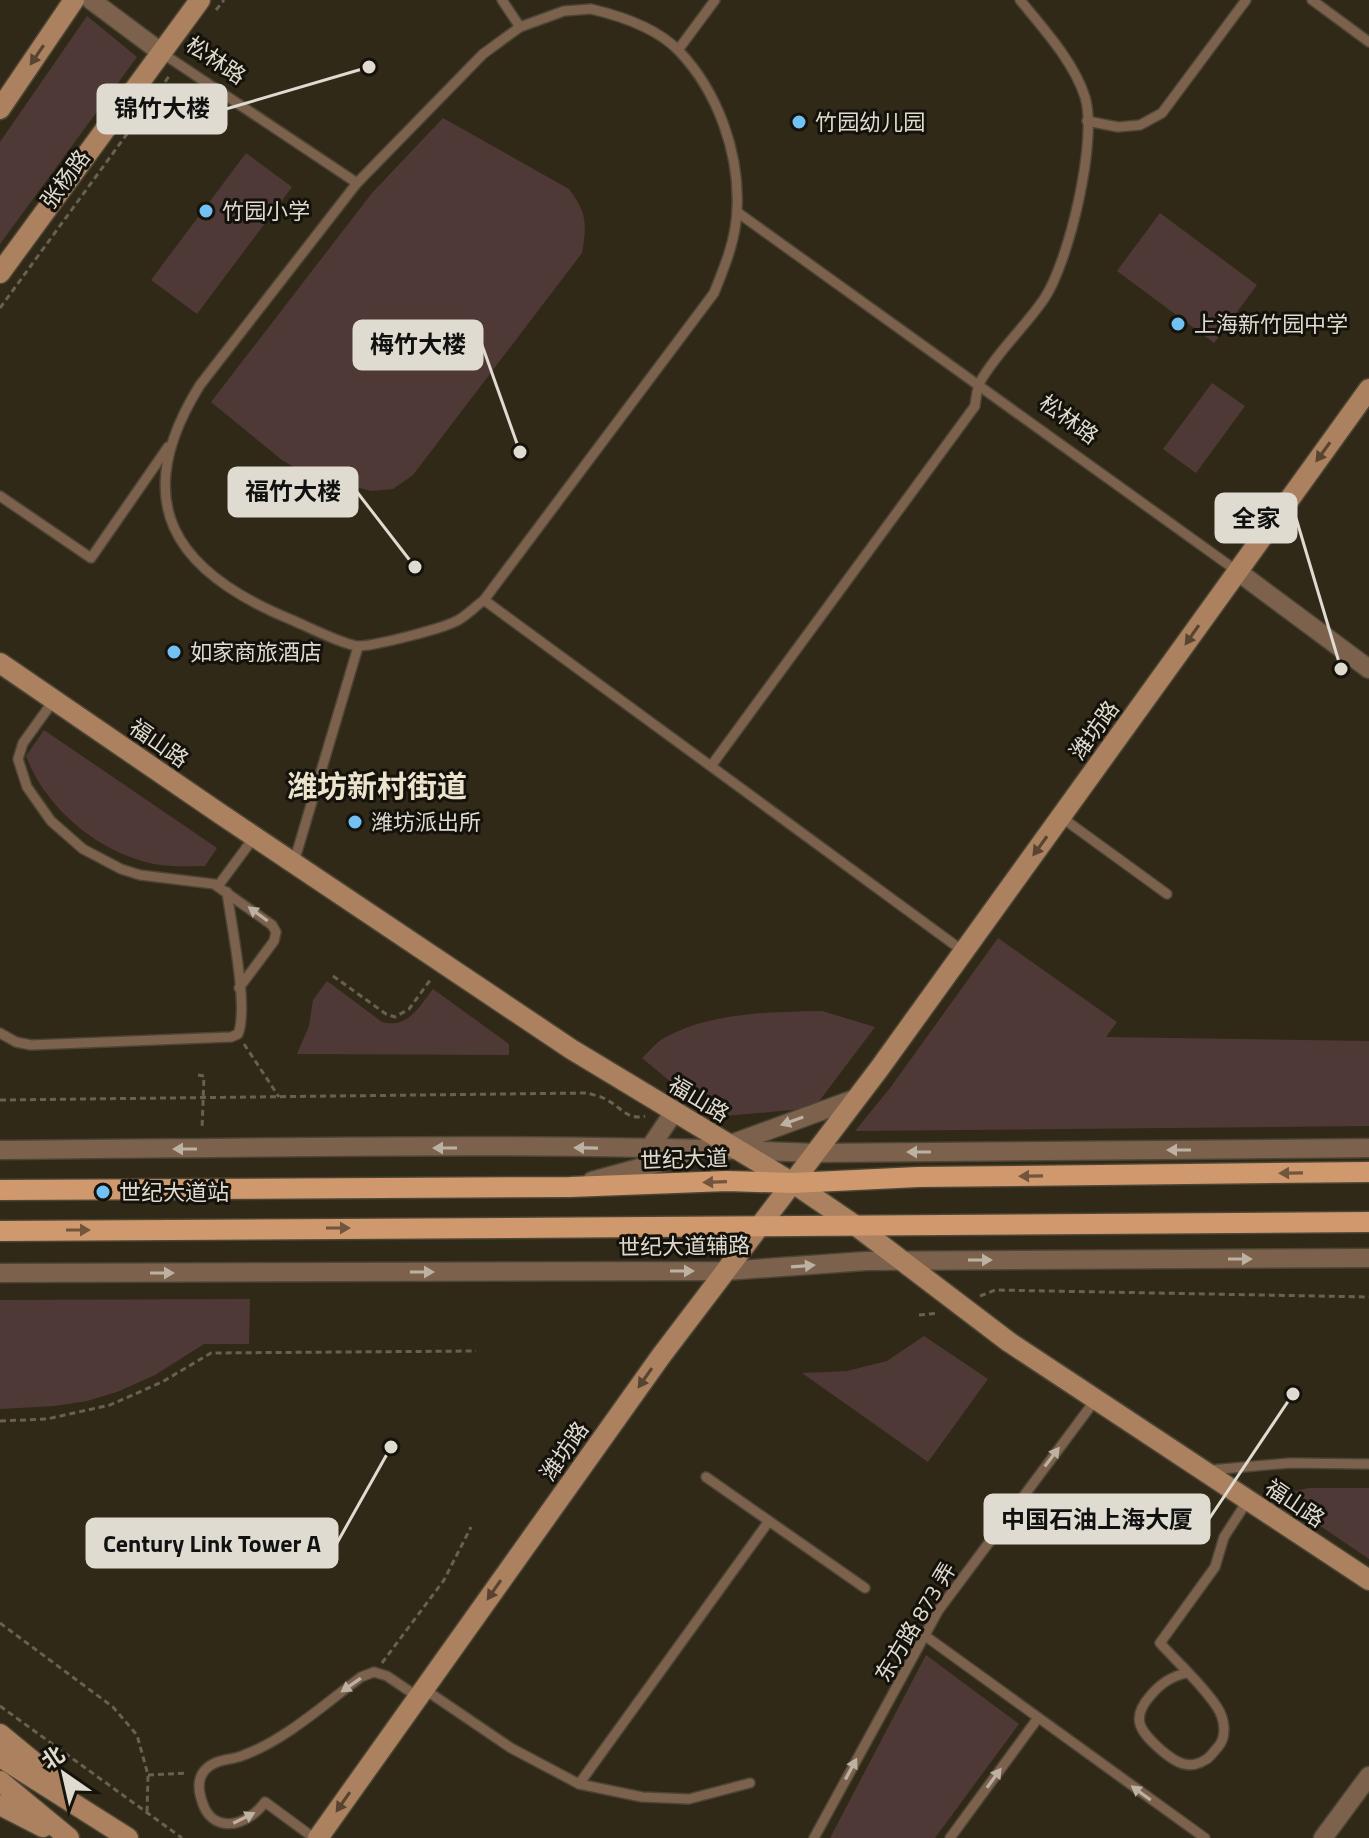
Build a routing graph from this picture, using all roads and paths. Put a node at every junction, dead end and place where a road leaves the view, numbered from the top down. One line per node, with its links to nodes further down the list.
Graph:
1 (74, 0): 14 (street, one-way to 14)
2 (91, 0): 13 (street, 松林路)
3 (224, 0): 9 (path)
4 (502, 0): 10 (lane)
5 (715, 0): 12 (lane)
6 (1020, 0): 15 (lane)
7 (1246, 0): 15 (lane)
8 (1312, 0): 11 (lane)
9 (207, 6): 13 (street, 张杨路)
10 (520, 27): 12 (lane); 16 (lane)
11 (1369, 42)
12 (678, 50): 17 (lane)
13 (171, 58): 16 (lane, 松林路); 18 (street, 张杨路); 19 (path, 张杨路)
14 (0, 109)
15 (1087, 121): 20 (lane)
16 (357, 183): 22 (lane)
17 (737, 212): 20 (lane, 松林路); 25 (lane)
18 (0, 273)
19 (0, 308)
20 (979, 383): 24 (lane, 松林路); 30 (lane)
21 (1369, 389): 24 (street, 潍坊路, one-way to 24)
22 (170, 443): 23 (lane); 26 (lane)
23 (0, 496)
24 (1237, 571): 28 (street, 松林路); 31 (street, 潍坊路, one-way to 31)
25 (484, 600): 26 (lane); 30 (lane)
26 (358, 647): 33 (lane)
27 (0, 663): 29 (street, 福山路)
28 (1369, 669)
29 (54, 700): 32 (street, 福山路); 34 (lane)
30 (711, 766): 36 (lane)
31 (1061, 817): 35 (lane); 36 (street, 潍坊路, one-way to 36)
32 (255, 836): 33 (street, 福山路); 34 (lane)
33 (294, 862): 37 (street, 福山路)
34 (222, 889): 39 (lane); 39 (lane, one-way to 34)
35 (1167, 894)
36 (963, 951): 45 (street, 潍坊路)
37 (443, 963): 38 (path); 47 (street, 福山路)
38 (333, 976)
39 (239, 988): 41 (lane)
40 (0, 1033): 41 (lane)
41 (238, 1034): 43 (path)
42 (198, 1075): 44 (path)
43 (279, 1097): 44 (path); 48 (path)
44 (203, 1098): 46 (path); 51 (path)
45 (857, 1098): 49 (street, one-way to 49); 54 (street, 潍坊路)
46 (0, 1100)
47 (674, 1112): 49 (street, 福山路); 52 (street)
48 (647, 1116)
49 (725, 1148): 52 (street); 54 (street); 56 (street, 福山路); 57 (street)
50 (1369, 1148): 54 (street, one-way to 54)
51 (201, 1149): 52 (street, one-way to 51); 53 (street, one-way to 53)
52 (649, 1149)
53 (0, 1150)
54 (815, 1153): 56 (street, 潍坊路)
55 (1369, 1172): 56 (main road, 世纪大道, one-way to 56)
56 (793, 1183): 57 (main road, 世纪大道, one-way to 57); 60 (street, 潍坊路); 61 (street, 福山路)
57 (570, 1187): 58 (main road, 世纪大道)
58 (0, 1190)
59 (1369, 1222): 61 (main road)
60 (759, 1227): 61 (main road); 62 (main road, one-way to 60); 65 (street, 潍坊路)
61 (859, 1228): 64 (street, 福山路)
62 (0, 1231)
63 (1369, 1258): 64 (street, 世纪大道辅路, one-way to 63)
64 (902, 1261): 65 (street, 世纪大道辅路, one-way to 64); 68 (street, 福山路)
65 (725, 1271): 66 (street, 世纪大道辅路, one-way to 65); 85 (street, 潍坊路, one-way to 85)
66 (0, 1273)
67 (1369, 1297): 68 (path)
68 (967, 1310): 69 (path); 71 (street, 福山路)
69 (919, 1315)
70 (476, 1351): 72 (path)
71 (1096, 1399): 74 (street, 福山路); 82 (lane, 东方路 873 弄, one-way to 71)
72 (0, 1421)
73 (1369, 1464): 74 (lane)
74 (1203, 1470): 76 (street, 福山路)
75 (706, 1477): 77 (lane)
76 (1248, 1500): 79 (street, 福山路); 84 (lane)
77 (769, 1521): 80 (lane); 95 (lane)
78 (471, 1527): 83 (path)
79 (1369, 1580)
80 (865, 1588)
81 (0, 1623): 91 (path)
82 (924, 1635): 87 (lane); 103 (lane, 东方路 873 弄, one-way to 82)
83 (374, 1672): 85 (lane); 90 (lane, one-way to 90)
84 (1186, 1673): 84 (lane)
85 (421, 1693): 95 (lane); 102 (street, 潍坊路, one-way to 102)
86 (0, 1706): 97 (path)
87 (1038, 1718): 104 (lane, one-way to 87); 105 (lane, one-way to 87)
88 (0, 1734): 98 (street)
89 (0, 1757): 98 (street)
90 (202, 1772): 91 (path); 102 (lane, one-way to 102)
91 (148, 1775): 97 (path)
92 (1369, 1776): 106 (street)
93 (0, 1781): 99 (street)
94 (750, 1783): 95 (lane)
95 (579, 1784)
96 (0, 1805): 99 (street)
97 (147, 1813): 101 (path)
98 (99, 1818): 100 (street)
99 (55, 1836)
100 (128, 1838)
101 (182, 1838)
102 (316, 1838)
103 (814, 1838)
104 (950, 1838)
105 (1205, 1838)
106 (1323, 1838)

